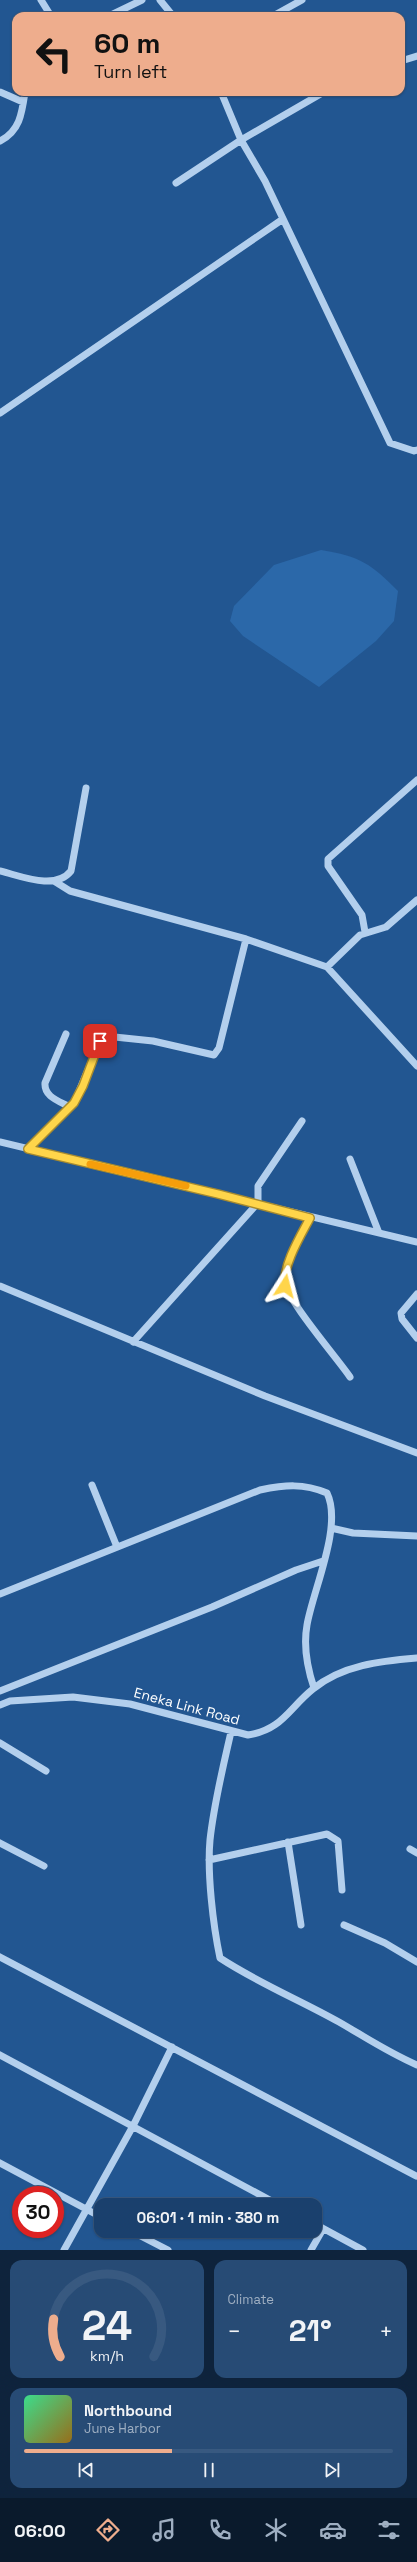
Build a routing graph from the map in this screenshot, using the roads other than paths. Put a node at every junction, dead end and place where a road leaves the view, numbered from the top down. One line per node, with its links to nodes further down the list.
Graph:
1 (41, 0): 5 (street)
2 (142, 0): 6 (street)
3 (160, 0): 7 (street)
4 (302, 0): 8 (street)
5 (48, 12)
6 (117, 12)
7 (170, 12)
8 (280, 12)
9 (417, 56): 10 (street)
10 (405, 60)
11 (0, 92): 15 (street)
12 (24, 96): 15 (street)
13 (223, 96): 16 (street)
14 (317, 96): 16 (street)
15 (23, 102): 17 (street)
16 (241, 140): 18 (street); 19 (street)
17 (0, 141)
18 (176, 183)
19 (283, 219): 20 (street); 21 (street)
20 (0, 413)
21 (417, 450)
22 (417, 780): 27 (street)
23 (86, 788): 25 (street)
24 (0, 871): 25 (street)
25 (54, 881): 28 (street)
26 (417, 900): 27 (street)
27 (365, 932): 29 (street)
28 (246, 939): 29 (street); 32 (street)
29 (327, 967): 31 (street)
30 (66, 1034): 32 (street)
31 (417, 1066)
32 (70, 1107): 35 (street)
33 (302, 1121): 37 (street)
34 (0, 1142): 35 (street)
35 (28, 1149): 37 (street)
36 (350, 1159): 39 (street)
37 (257, 1205): 38 (street); 44 (street)
38 (310, 1218): 39 (street); 45 (street)
39 (379, 1233): 40 (street)
40 (417, 1242)
41 (0, 1286): 44 (street)
42 (417, 1294): 43 (street)
43 (417, 1338)
44 (133, 1342): 46 (street)
45 (350, 1377)
46 (417, 1453)
47 (92, 1485): 50 (street)
48 (331, 1528): 49 (street); 50 (street); 51 (street)
49 (417, 1536)
50 (117, 1547): 52 (street)
51 (323, 1561): 54 (street); 55 (street)
52 (0, 1594)
53 (417, 1658): 54 (street, Eneka Link Road)
54 (314, 1688): 57 (street, Eneka Link Road)
55 (0, 1691)
56 (0, 1705): 57 (street, Eneka Link Road)
57 (232, 1732): 64 (street)
58 (0, 1743): 59 (street)
59 (46, 1772)
60 (288, 1842): 64 (street); 66 (street); 67 (street)
61 (0, 1843): 65 (street)
62 (410, 1849): 63 (street)
63 (417, 1853)
64 (209, 1860): 73 (street)
65 (44, 1866)
66 (342, 1890)
67 (301, 1925)
68 (344, 1925): 70 (street)
69 (0, 1956): 71 (street)
70 (417, 1962)
71 (172, 2047): 74 (street); 76 (street)
72 (0, 2055): 74 (street)
73 (417, 2065)
74 (133, 2126): 77 (street); 78 (street)
75 (0, 2163): 78 (street)
76 (416, 2176)
77 (266, 2198)
78 (87, 2210): 79 (street); 82 (street)
79 (94, 2214)
80 (323, 2229): 84 (street); 85 (street)
81 (145, 2238): 83 (street)
82 (64, 2250)
83 (168, 2250)
84 (311, 2250)
85 (364, 2250)

